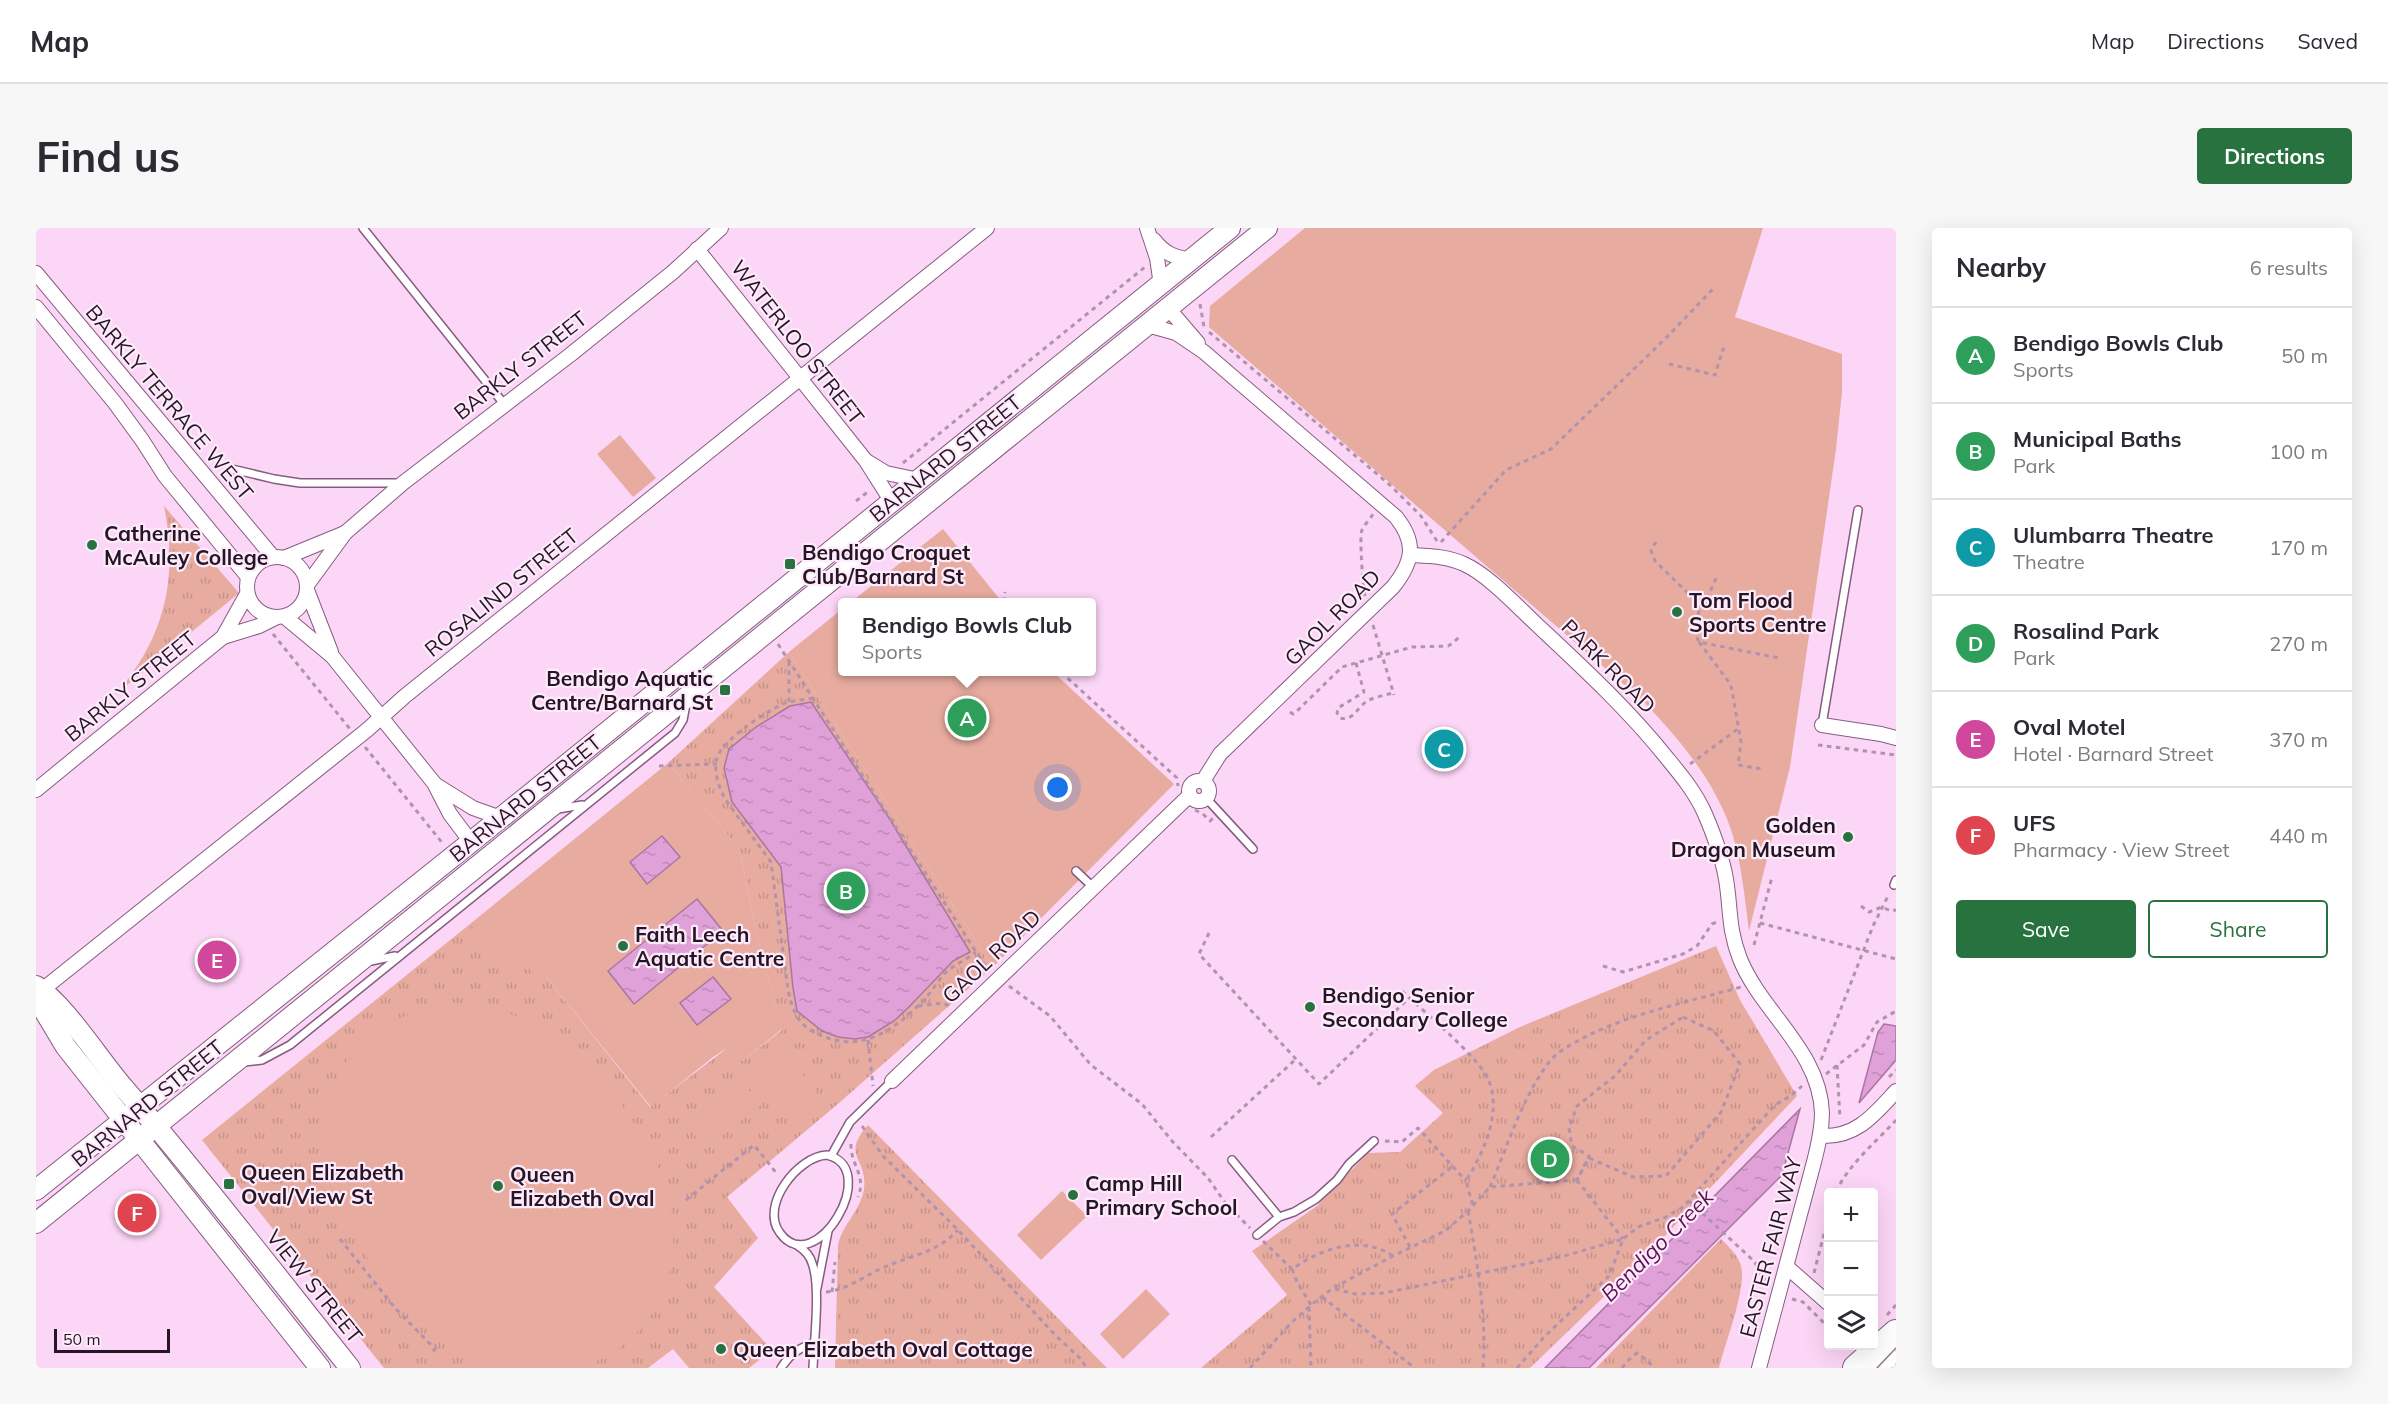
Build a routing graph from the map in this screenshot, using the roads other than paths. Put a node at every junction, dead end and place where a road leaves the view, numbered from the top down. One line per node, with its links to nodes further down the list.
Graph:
1 (363, 228): 17 (lane)
2 (721, 228): 7 (street, BARKLY STREET)
3 (987, 228): 15 (street, ROSALIND STREET)
4 (1230, 228): 8 (main road, BARNARD STREET)
5 (1268, 228): 12 (main road, BARNARD STREET)
6 (1148, 231): 8 (street); 10 (street)
7 (697, 249): 15 (street, WATERLOO STREET); 17 (street, BARKLY STREET)
8 (1191, 260): 10 (main road, BARNARD STREET)
9 (36, 273): 27 (street, BARKLY TERRACE WEST)
10 (1161, 285): 16 (main road, BARNARD STREET)
11 (36, 307): 28 (street, BARKLY TERRACE WEST)
12 (1168, 308): 13 (main road, BARNARD STREET); 14 (street); 16 (main road)
13 (1147, 325): 14 (street); 18 (main road, BARNARD STREET)
14 (1204, 352): 26 (street)
15 (800, 378): 19 (street, WATERLOO STREET); 36 (street, ROSALIND STREET)
16 (1030, 390): 21 (main road, BARNARD STREET)
17 (504, 404): 22 (street, BARKLY STREET)
18 (1030, 420): 23 (main road); 33 (main road, BARNARD STREET)
19 (866, 461): 21 (street, WATERLOO STREET); 23 (street, WATERLOO STREET)
20 (232, 469): 22 (lane)
21 (919, 480): 23 (main road, BARNARD STREET)
22 (403, 483): 25 (street, BARKLY STREET)
23 (892, 502): 38 (main road, BARNARD STREET)
24 (1858, 510): 37 (lane)
25 (345, 533): 27 (street, BARKLY STREET); 29 (street, BARKLY STREET)
26 (1410, 555): 41 (street, GAOL ROAD); 62 (street, PARK ROAD)
27 (278, 558): 28 (street); 29 (street)
28 (248, 578): 30 (street)
29 (307, 588): 31 (street); 34 (street)
30 (247, 594): 31 (street); 32 (street, BARKLY STREET)
31 (276, 621): 32 (street, BARKLY STREET); 34 (street)
32 (222, 637): 43 (street, BARKLY STREET)
33 (743, 652): 35 (main road, BARNARD STREET); 38 (main road)
34 (332, 656): 36 (street)
35 (686, 698): 40 (main road, BARNARD STREET); 46 (lane)
36 (381, 716): 42 (street); 55 (street, ROSALIND STREET)
37 (1822, 726): 39 (street)
38 (606, 733): 48 (main road, BARNARD STREET)
39 (1896, 738)
40 (600, 768): 47 (main road, BARNARD STREET); 49 (main road)
41 (1203, 782): 44 (street); 45 (street)
42 (434, 783): 48 (street); 49 (street)
43 (36, 790)
44 (1190, 795): 45 (street); 52 (street, GAOL ROAD)
45 (1206, 798): 50 (lane)
46 (585, 805): 47 (lane); 53 (lane)
47 (547, 811): 54 (main road, BARNARD STREET)
48 (501, 818): 49 (main road, BARNARD STREET)
49 (471, 842): 59 (main road, BARNARD STREET)
50 (1253, 849)
51 (1076, 871): 52 (lane)
52 (1094, 888): 57 (street, GAOL ROAD)
53 (398, 956): 54 (lane); 56 (lane)
54 (359, 963): 56 (main road, BARNARD STREET)
55 (38, 991): 59 (main road, VIEW STREET); 60 (main road)
56 (235, 1063): 61 (main road, BARNARD STREET)
57 (892, 1081): 65 (lane, GAOL ROAD)
58 (1896, 1091): 62 (street)
59 (141, 1107): 60 (main road, BARNARD STREET); 61 (main road, VIEW STREET)
60 (124, 1121): 63 (main road); 67 (main road, BARNARD STREET)
61 (157, 1125): 63 (main road, BARNARD STREET); 78 (main road, VIEW STREET)
62 (1820, 1136): 73 (street, EASTER FAIR WAY)
63 (140, 1140): 69 (main road, BARNARD STREET); 77 (main road)
64 (1374, 1141): 68 (lane)
65 (831, 1156): 70 (lane); 72 (lane)
66 (1232, 1160): 68 (lane)
67 (36, 1190)
68 (1279, 1217): 71 (lane)
69 (36, 1223)
70 (829, 1229): 72 (lane); 74 (lane)
71 (1257, 1235)
72 (794, 1244): 74 (lane)
73 (1787, 1267): 75 (street); 81 (street, EASTER FAIR WAY)
74 (815, 1293): 76 (lane)
75 (1824, 1299)
76 (814, 1343): 79 (lane); 80 (lane)
77 (320, 1368)
78 (350, 1368)
79 (781, 1368)
80 (813, 1368)
81 (1759, 1368)

